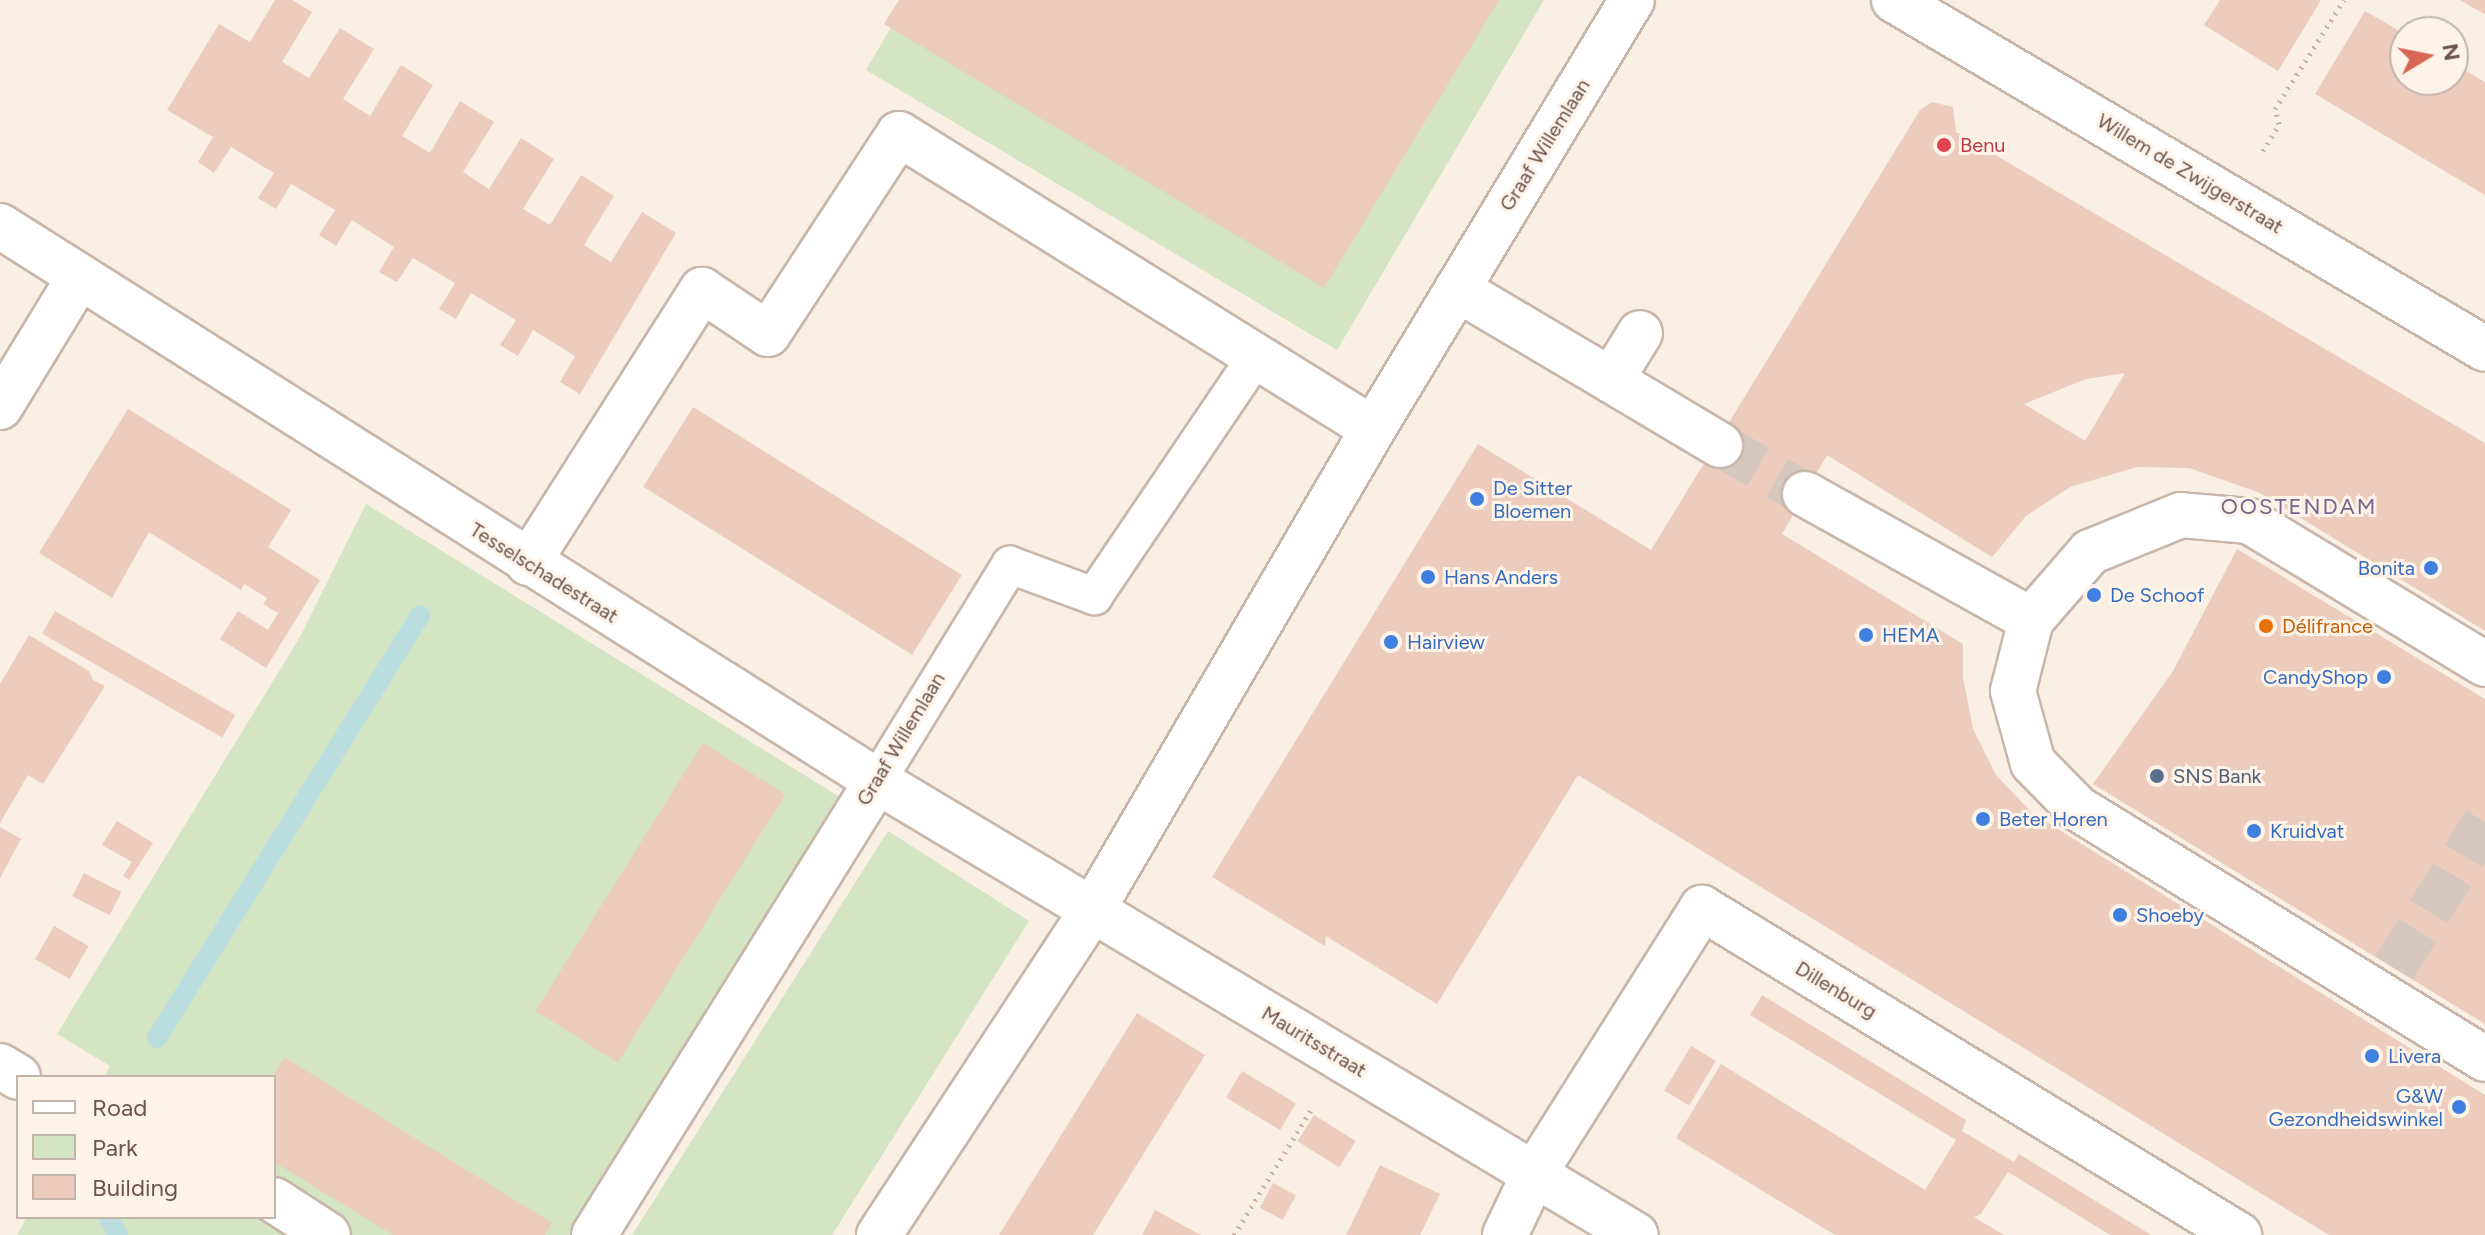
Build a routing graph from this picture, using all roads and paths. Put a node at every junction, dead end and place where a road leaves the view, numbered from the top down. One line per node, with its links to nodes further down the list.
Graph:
1 (1632, 0): 7 (street, Graaf Willemlaan)
2 (2344, 0): 4 (path)
3 (1897, 1): 4 (street, Willem de Zwijgerstraat)
4 (2233, 199): 9 (street, Willem de Zwijgerstraat)
5 (0, 226): 6 (street, Tesselschadestraat)
6 (80, 276): 12 (street); 16 (street, Tesselschadestraat)
7 (1457, 289): 11 (street); 13 (street, Graaf Willemlaan)
8 (1640, 333): 11 (street)
9 (2485, 349)
10 (1256, 357): 13 (street); 16 (street); 19 (lane, Graaf Willemlaan)
11 (1611, 380): 14 (street)
12 (0, 407)
13 (1373, 429): 20 (street, Graaf Willemlaan)
14 (1720, 445)
15 (1805, 494): 17 (street)
16 (528, 563): 19 (street, Tesselschadestraat)
17 (2031, 620): 18 (street); 22 (street)
18 (2485, 664)
19 (877, 781): 20 (street, Tesselschadestraat); 26 (street, Graaf Willemlaan)
20 (1093, 909): 21 (street, Mauritsstraat); 27 (street, Graaf Willemlaan)
21 (1341, 1059): 23 (street, Mauritsstraat); 28 (path)
22 (2485, 1059)
23 (1534, 1174): 29 (street); 30 (street, Mauritsstraat); 31 (street, Dillenburg)
24 (276, 1201): 25 (street)
25 (328, 1235)
26 (594, 1235)
27 (879, 1235)
28 (1234, 1235)
29 (1505, 1235)
30 (1636, 1235)
31 (2239, 1235)

